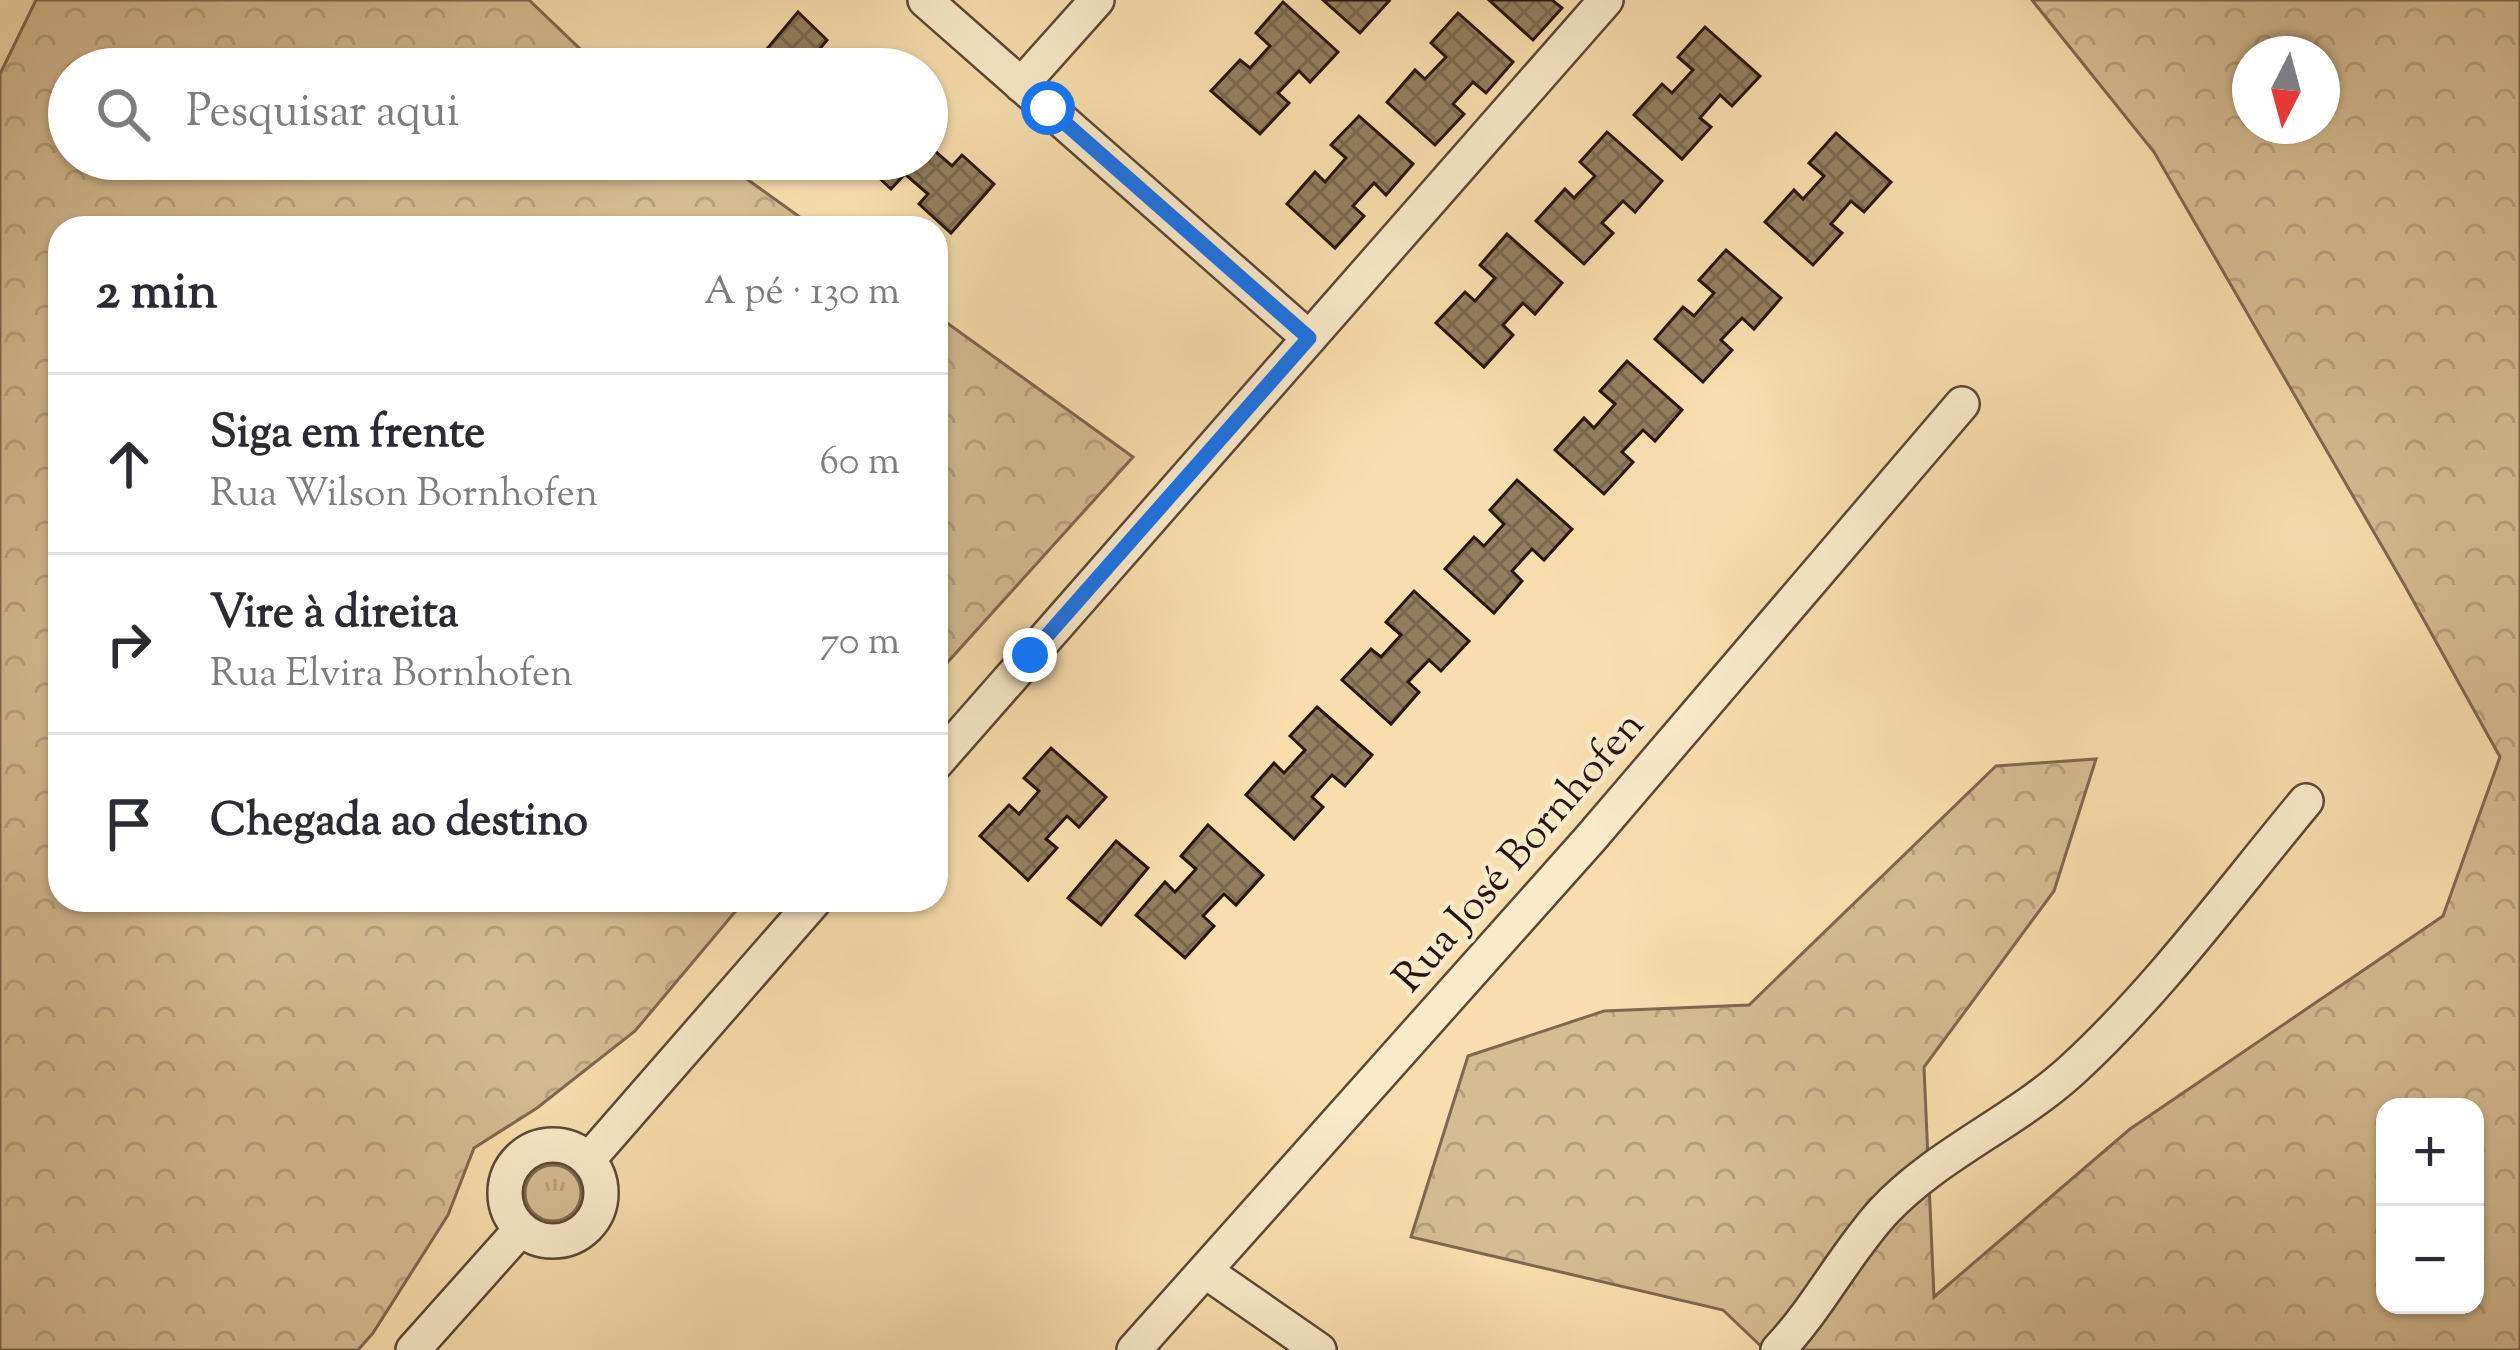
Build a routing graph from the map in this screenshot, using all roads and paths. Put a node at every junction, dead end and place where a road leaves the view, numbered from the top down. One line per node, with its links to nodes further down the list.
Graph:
1 (925, 0): 4 (street)
2 (1097, 0): 4 (street)
3 (1606, 0): 5 (street)
4 (1022, 85): 5 (street)
5 (1309, 338): 7 (street)
6 (1962, 404): 12 (street, Rua José Bornhofen)
7 (948, 749)
8 (2306, 801): 16 (street)
9 (805, 912): 10 (street)
10 (589, 1159): 11 (street); 11 (street)
11 (520, 1229): 13 (street)
12 (1205, 1271): 14 (street, Rua José Bornhofen); 15 (street)
13 (413, 1350)
14 (1134, 1350)
15 (1318, 1350)
16 (1778, 1350)

